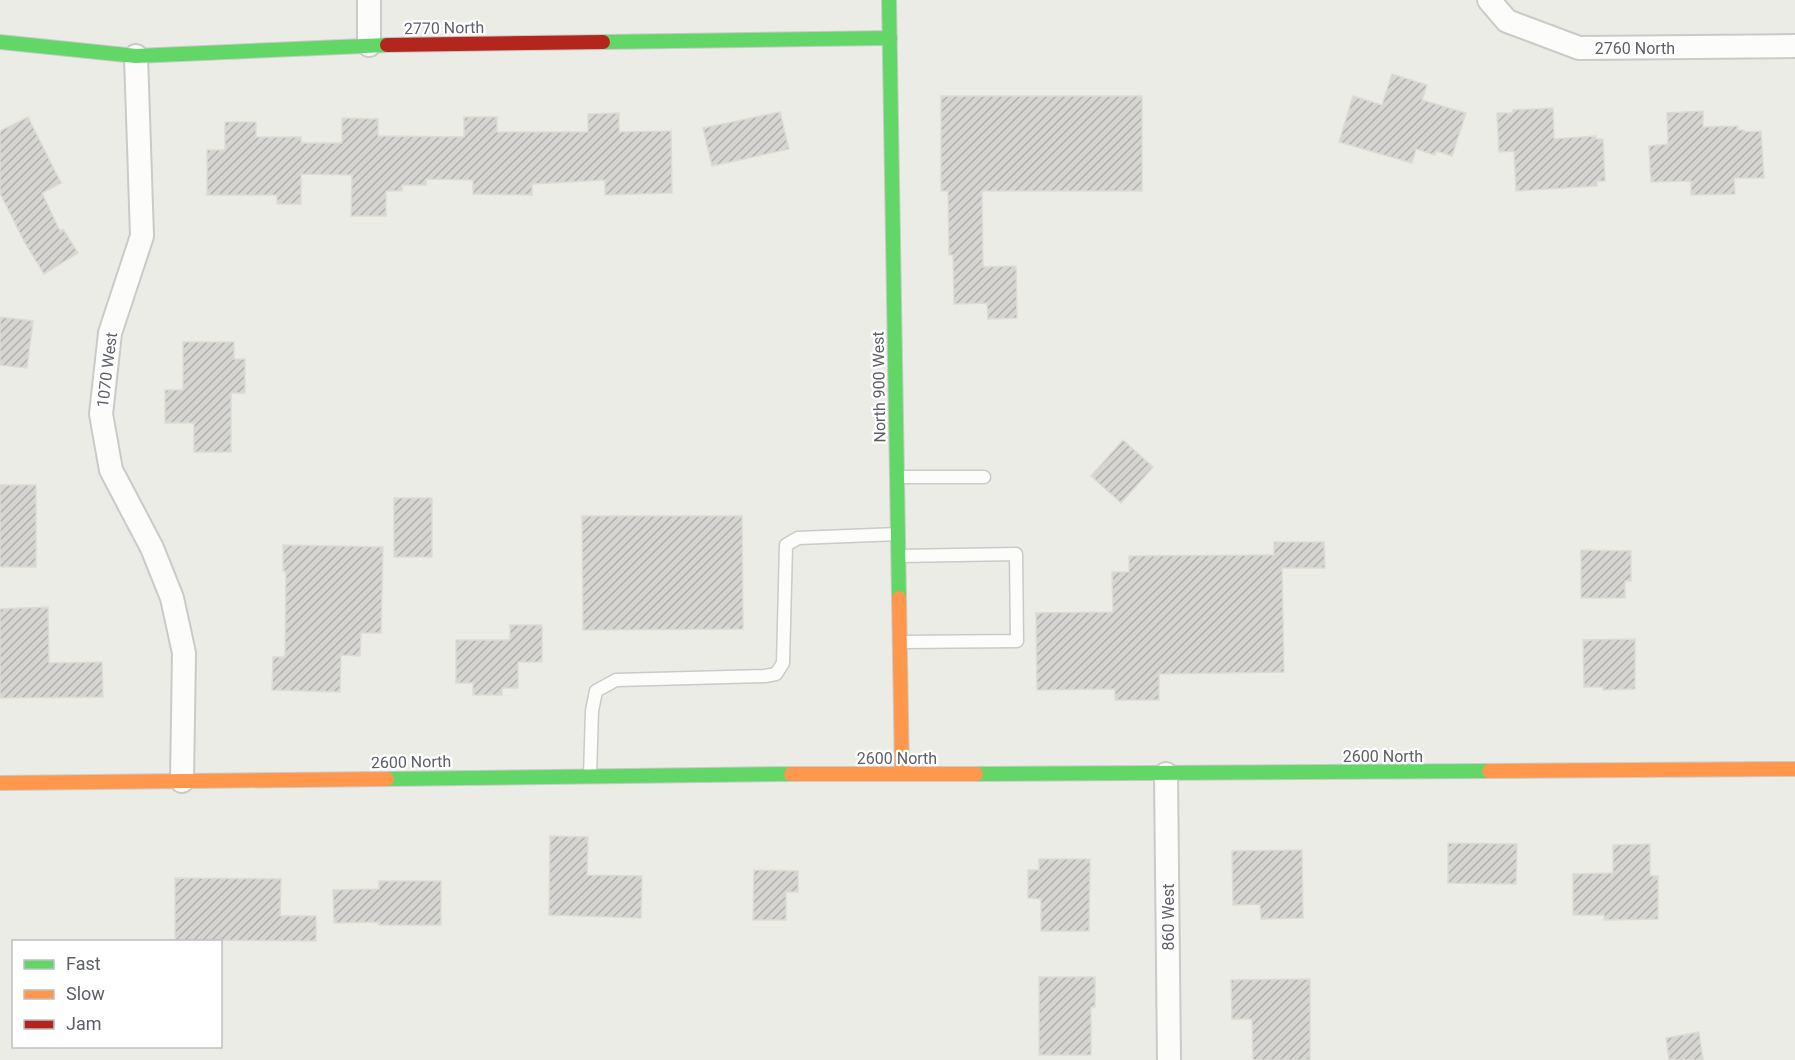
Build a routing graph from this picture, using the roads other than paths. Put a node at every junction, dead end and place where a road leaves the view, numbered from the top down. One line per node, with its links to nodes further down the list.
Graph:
1 (369, 0): 6 (street)
2 (889, 0): 4 (street, North 900 West)
3 (1489, 0): 7 (street, 2760 North)
4 (890, 38): 6 (street, 2770 North); 9 (street, North 900 West)
5 (0, 42): 8 (street, 2770 North)
6 (369, 45): 8 (street, 2770 North)
7 (1795, 46)
8 (136, 56): 18 (street, 1070 West)
9 (897, 477): 10 (lane); 11 (street, North 900 West)
10 (984, 477)
11 (898, 534): 12 (street, North 900 West); 17 (lane)
12 (898, 556): 13 (street, North 900 West); 13 (lane)
13 (900, 642): 15 (street, North 900 West)
14 (1795, 769): 16 (street, 2600 North)
15 (902, 773): 16 (street, 2600 North); 17 (street, 2600 North)
16 (1166, 774): 20 (street, 860 West)
17 (590, 777): 18 (street, 2600 North)
18 (182, 781): 19 (street, 2600 North)
19 (0, 783)
20 (1168, 1060)

